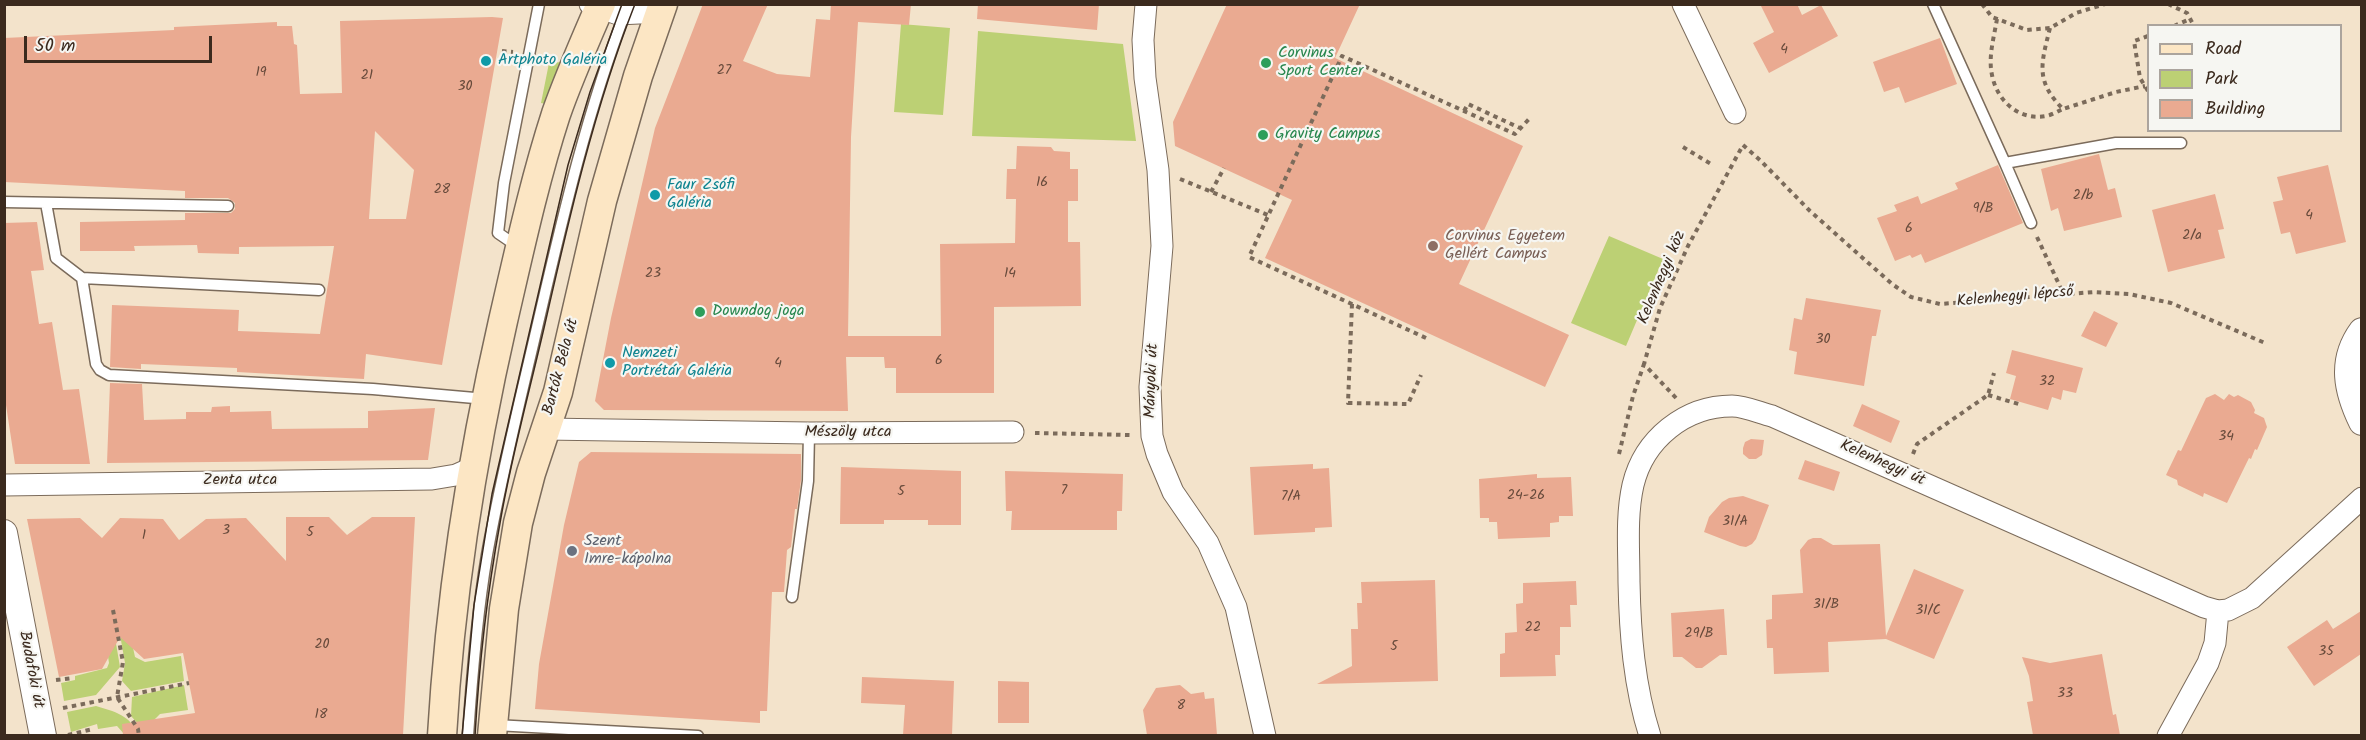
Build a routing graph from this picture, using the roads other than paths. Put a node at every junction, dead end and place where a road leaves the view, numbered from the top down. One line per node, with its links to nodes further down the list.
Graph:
1 (539, 4): 14 (lane)
2 (1146, 4): 33 (street, Mányoki út)
3 (1683, 4): 7 (street)
4 (1934, 4): 9 (lane)
5 (609, 7): 6 (street); 14 (main road); 30 (lane, Bartók Béla út)
6 (662, 8): 20 (main road, Bartók Béla út)
7 (1735, 113)
8 (2181, 143): 9 (lane)
9 (2005, 164): 13 (lane)
10 (4, 202): 11 (lane)
11 (46, 203): 12 (lane); 15 (lane)
12 (228, 206)
13 (2031, 223)
14 (520, 248): 18 (main road)
15 (82, 278): 16 (lane); 18 (lane)
16 (319, 290)
17 (2361, 331): 19 (street)
18 (486, 399): 23 (main road)
19 (2361, 422)
20 (545, 429): 22 (street, Mészöly utca); 30 (main road, Bartók Béla út)
21 (1013, 432): 22 (street, Mészöly utca)
22 (809, 433): 27 (lane)
23 (474, 467): 24 (street, Zenta utca); 31 (main road)
24 (4, 484)
25 (2361, 498): 28 (street)
26 (4, 533): 29 (street, Budafoki út)
27 (792, 597)
28 (2218, 610): 34 (street, Kelenhegyi út); 35 (street)
29 (40, 724)
30 (485, 732): 32 (lane)
31 (442, 735)
32 (698, 735)
33 (1265, 735)
34 (1650, 735)
35 (2168, 735)

